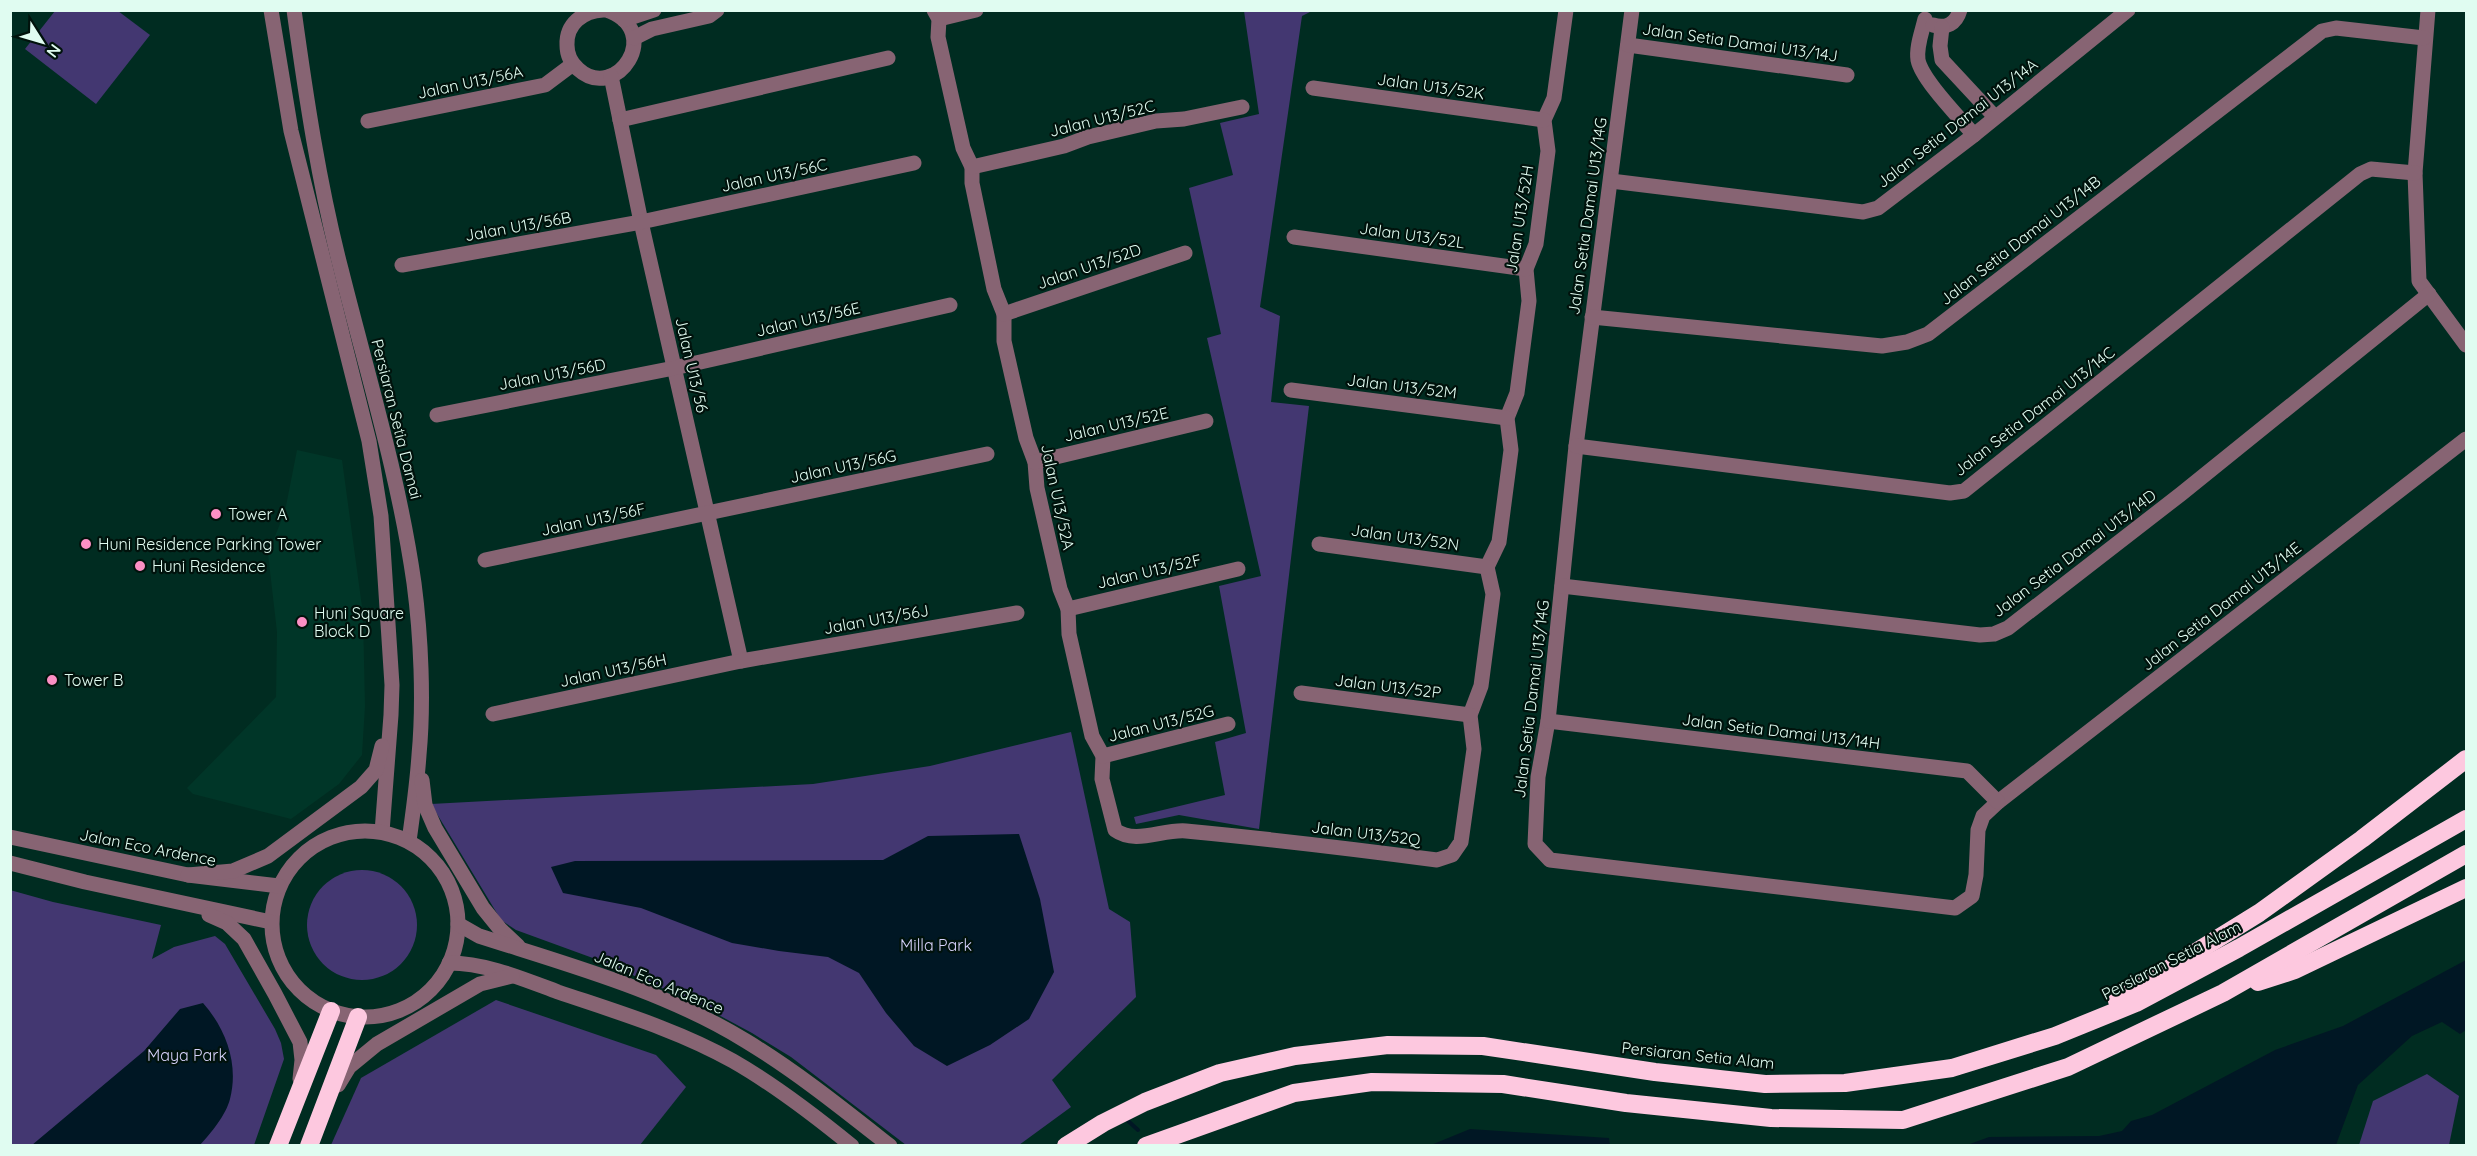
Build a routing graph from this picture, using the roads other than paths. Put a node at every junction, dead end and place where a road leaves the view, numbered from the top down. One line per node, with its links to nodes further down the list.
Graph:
1 (271, 10): 65 (street, Persiaran Setia Damai)
2 (294, 10): 69 (street, Persiaran Setia Damai)
3 (604, 10): 12 (street); 15 (street)
4 (654, 10): 15 (street)
5 (717, 10): 17 (street)
6 (976, 10): 13 (street)
7 (1566, 10): 28 (street, Jalan U13/52H)
8 (1632, 10): 19 (street, Jalan Setia Damai U13/14G)
9 (1960, 10): 16 (street)
10 (2128, 10): 26 (street, Jalan Setia Damai U13/14A)
11 (2428, 10): 18 (street)
12 (595, 11): 21 (street)
13 (937, 15): 32 (street, Jalan U13/52A)
14 (1923, 15): 16 (street); 30 (street)
15 (624, 20): 17 (street)
16 (1942, 27): 26 (street)
17 (634, 38): 23 (street)
18 (2424, 38): 33 (street); 43 (street, Jalan Setia Damai U13/14B)
19 (1628, 45): 22 (street, Jalan Setia Damai U13/14J); 34 (street, Jalan Setia Damai U13/14G)
20 (888, 58): 27 (street)
21 (573, 64): 23 (street); 29 (street, Jalan U13/56A)
22 (1847, 75)
23 (611, 76): 27 (street, Jalan U13/56)
24 (1313, 88): 28 (street, Jalan U13/52K)
25 (1242, 107): 32 (street, Jalan U13/52C)
26 (1995, 117): 30 (street, Jalan Setia Damai U13/14A)
27 (620, 120): 35 (street, Jalan U13/56)
28 (1544, 120): 39 (street, Jalan U13/52H)
29 (368, 121)
30 (1974, 135): 34 (street, Jalan Setia Damai U13/14A)
31 (914, 163): 35 (street, Jalan U13/56C)
32 (972, 167): 42 (street, Jalan U13/52A)
33 (2415, 173): 40 (street); 51 (street, Jalan Setia Damai U13/14C)
34 (1611, 181): 43 (street, Jalan Setia Damai U13/14G)
35 (641, 222): 38 (street, Jalan U13/56B); 45 (street, Jalan U13/56)
36 (1294, 237): 39 (street, Jalan U13/52L)
37 (1185, 253): 42 (street, Jalan U13/52D)
38 (402, 265)
39 (1526, 269): 48 (street, Jalan U13/52H)
40 (2429, 294): 44 (street); 59 (street, Jalan Setia Damai U13/14D)
41 (950, 305): 45 (street, Jalan U13/56E)
42 (1004, 314): 53 (street, Jalan U13/52A)
43 (1592, 317): 51 (street, Jalan Setia Damai U13/14G)
44 (2466, 345)
45 (674, 368): 47 (street, Jalan U13/56D); 54 (street, Jalan U13/56)
46 (1291, 390): 48 (street, Jalan U13/52M)
47 (437, 415)
48 (1507, 418): 57 (street, Jalan U13/52H)
49 (1206, 421): 53 (street, Jalan U13/52E)
50 (2466, 439): 72 (street, Jalan Setia Damai U13/14E)
51 (1576, 446): 59 (street, Jalan Setia Damai U13/14G)
52 (987, 454): 54 (street, Jalan U13/56G)
53 (1035, 462): 60 (street, Jalan U13/52A)
54 (707, 513): 56 (street, Jalan U13/56F); 62 (street, Jalan U13/56)
55 (1319, 544): 57 (street, Jalan U13/52N)
56 (485, 560)
57 (1487, 567): 66 (street)
58 (1238, 569): 60 (street, Jalan U13/52F)
59 (1562, 585): 67 (street, Jalan Setia Damai U13/14G)
60 (1068, 609): 70 (street, Jalan U13/52A)
61 (1017, 613): 62 (street, Jalan U13/56J)
62 (741, 661): 64 (street, Jalan U13/56H)
63 (1301, 693): 66 (street, Jalan U13/52P)
64 (493, 714)
65 (392, 715): 74 (street, Persiaran Setia Damai); 80 (street)
66 (1470, 715): 76 (street, Jalan U13/52Q)
67 (1548, 721): 72 (street, Jalan Setia Damai U13/14H); 72 (street, Jalan Setia Damai U13/14G)
68 (1228, 724): 70 (street, Jalan U13/52G)
69 (419, 753): 77 (street, Persiaran Setia Damai); 86 (street)
70 (1103, 756): 76 (street, Jalan U13/52A)
71 (2466, 759): 92 (highway)
72 (1998, 802)
73 (2466, 819): 92 (highway, Persiaran Setia Alam)
74 (382, 831): 77 (street); 81 (street)
75 (10, 837): 80 (street, Jalan Eco Ardence)
76 (1276, 840)
77 (409, 841): 85 (street)
78 (2466, 854): 89 (highway)
79 (10, 863): 83 (street)
80 (188, 875): 81 (street, Jalan Eco Ardence); 83 (street)
81 (279, 886): 84 (street)
82 (2466, 888): 89 (highway)
83 (182, 902): 84 (street); 93 (street)
84 (271, 922): 90 (street)
85 (458, 924): 86 (street, Jalan Eco Ardence); 87 (street)
86 (522, 950): 98 (street, Jalan Eco Ardence)
87 (448, 963): 88 (street); 91 (street)
88 (512, 976): 94 (street); 97 (street)
89 (2223, 993): 100 (highway)
90 (331, 1011): 91 (street); 93 (highway)
91 (358, 1017): 94 (highway)
92 (2055, 1036): 99 (highway, Persiaran Setia Alam)
93 (298, 1097): 95 (highway)
94 (325, 1106): 96 (highway)
95 (278, 1146)
96 (309, 1146)
97 (852, 1146)
98 (890, 1146)
99 (1066, 1146)
100 (1146, 1146)

